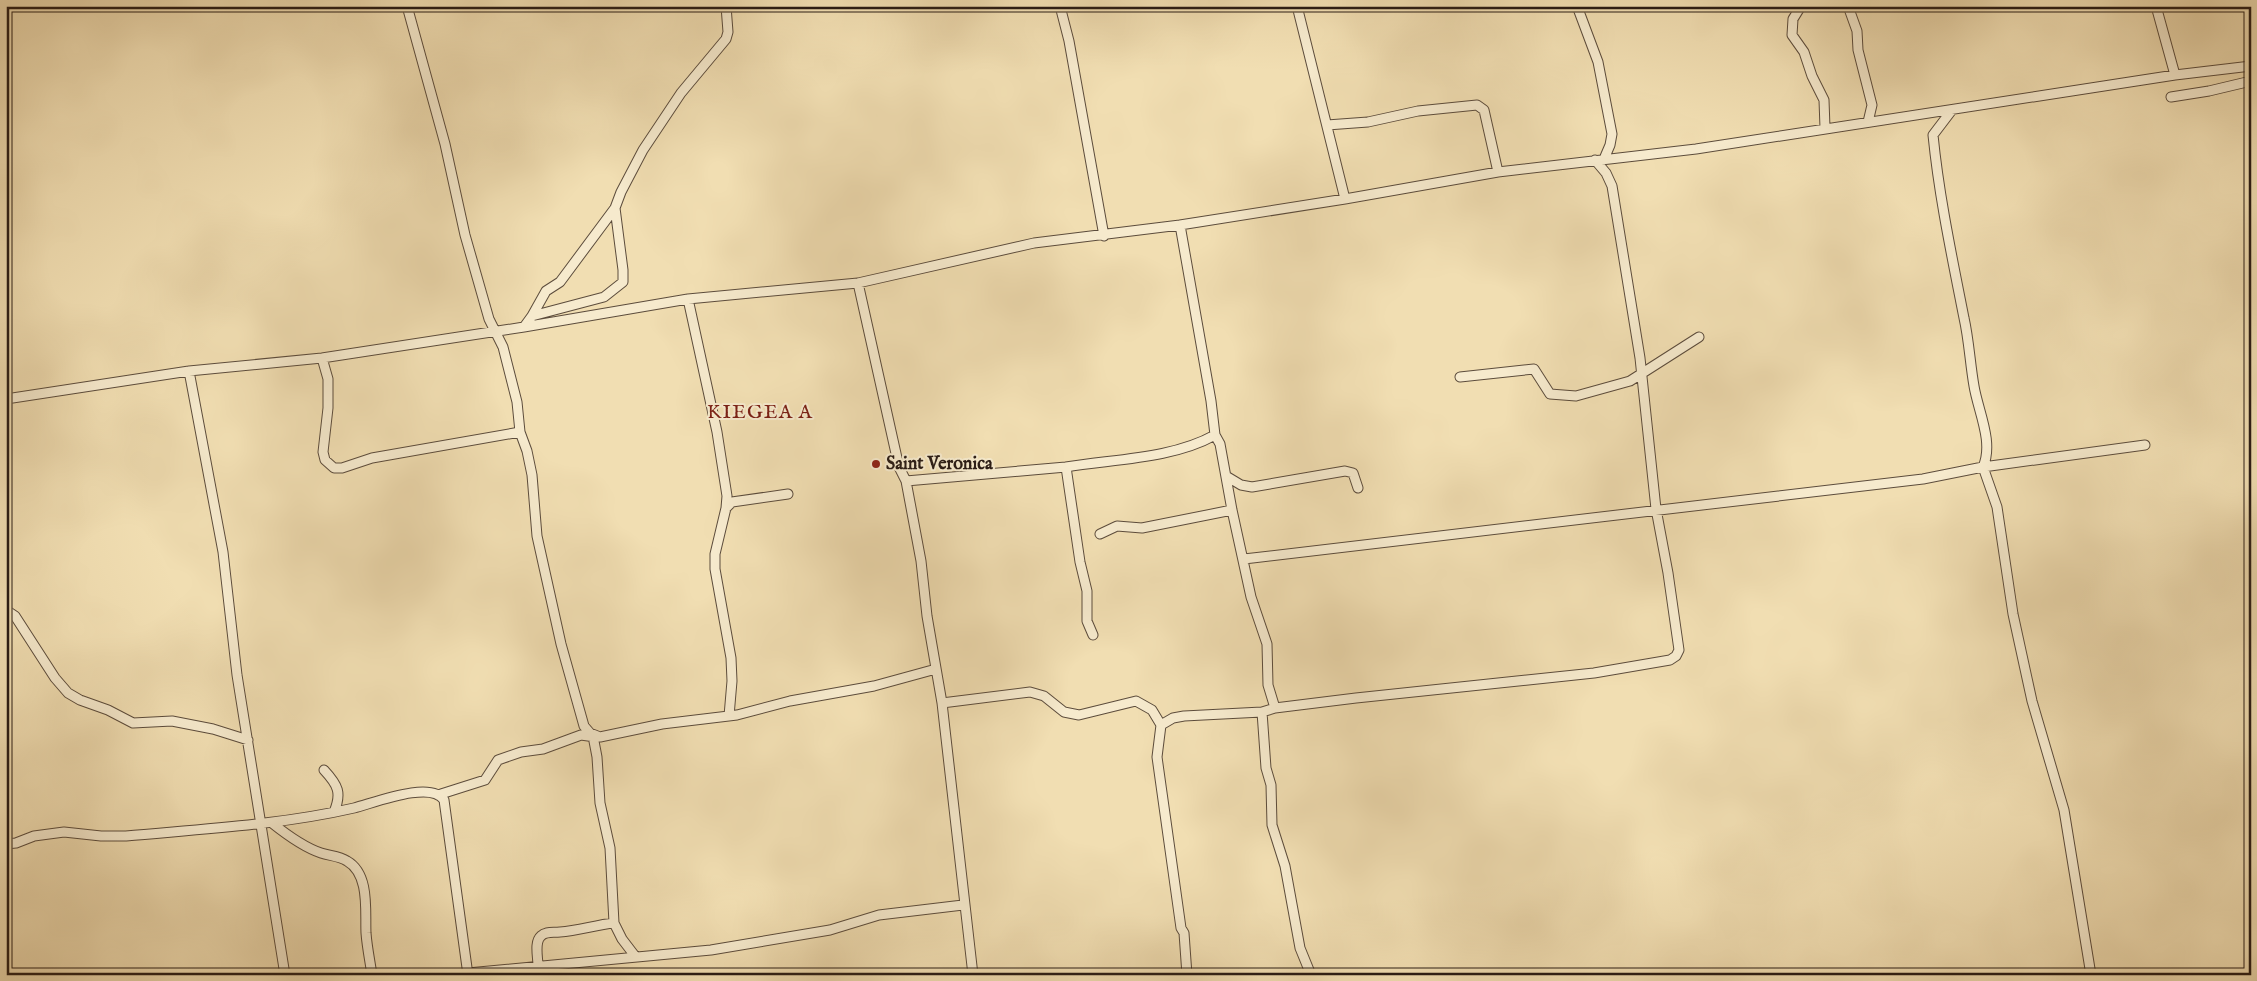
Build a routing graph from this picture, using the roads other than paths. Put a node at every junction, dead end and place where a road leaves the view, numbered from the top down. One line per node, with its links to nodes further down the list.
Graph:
1 (407, 6): 27 (street)
2 (726, 6): 20 (street)
3 (1060, 6): 22 (street)
4 (1297, 6): 15 (street)
5 (1577, 6): 17 (street)
6 (1801, 6): 16 (street)
7 (1848, 6): 14 (street)
8 (2156, 6): 10 (street)
9 (2251, 66): 10 (street)
10 (2175, 75): 13 (street)
11 (2251, 81): 12 (street)
12 (2171, 97)
13 (1952, 110): 14 (street); 38 (street)
14 (1868, 122): 16 (street)
15 (1327, 125): 18 (street); 19 (street)
16 (1824, 128): 17 (street)
17 (1599, 160): 18 (street); 31 (street)
18 (1498, 172): 19 (street)
19 (1345, 199): 21 (street)
20 (615, 208): 25 (street); 25 (street)
21 (1180, 226): 22 (street); 35 (street)
22 (1104, 236): 23 (street)
23 (858, 283): 24 (street); 40 (street)
24 (688, 299): 26 (street); 43 (street)
25 (532, 316): 26 (street)
26 (524, 327): 27 (street)
27 (494, 332): 29 (street); 34 (street)
28 (1699, 337): 31 (street)
29 (322, 358): 30 (street); 34 (street)
30 (188, 371): 33 (street); 57 (street)
31 (1642, 374): 32 (street); 44 (street)
32 (1460, 377)
33 (6, 399)
34 (520, 432): 56 (street)
35 (1215, 435): 37 (street); 39 (street)
36 (2145, 444): 38 (street)
37 (1066, 467): 40 (street); 49 (street)
38 (1983, 467): 44 (street); 74 (street)
39 (1226, 476): 41 (street); 45 (street)
40 (906, 481): 50 (street)
41 (1358, 488)
42 (788, 494): 43 (street)
43 (726, 508): 54 (street)
44 (1656, 509): 47 (street); 52 (street)
45 (1232, 510): 46 (street); 47 (street)
46 (1100, 534)
47 (1244, 559): 52 (street)
48 (6, 610): 57 (street)
49 (1093, 635)
50 (936, 669): 51 (street); 54 (street)
51 (942, 703): 55 (street); 64 (street)
52 (1275, 708): 53 (street)
53 (1262, 712): 55 (street); 73 (street)
54 (729, 716): 56 (street)
55 (1161, 725): 72 (street)
56 (597, 737): 59 (street); 65 (street)
57 (248, 740): 61 (street)
58 (324, 770): 60 (street)
59 (441, 794): 60 (street); 68 (street)
60 (334, 812): 62 (street)
61 (260, 823): 62 (street); 63 (street); 69 (street)
62 (272, 823): 70 (street)
63 (6, 844)
64 (963, 905): 66 (street); 71 (street)
65 (614, 923): 66 (street); 67 (street)
66 (634, 956): 67 (street)
67 (538, 966): 68 (street)
68 (468, 974)
69 (285, 975)
70 (372, 975)
71 (973, 975)
72 (1187, 975)
73 (1311, 975)
74 (2092, 975)

